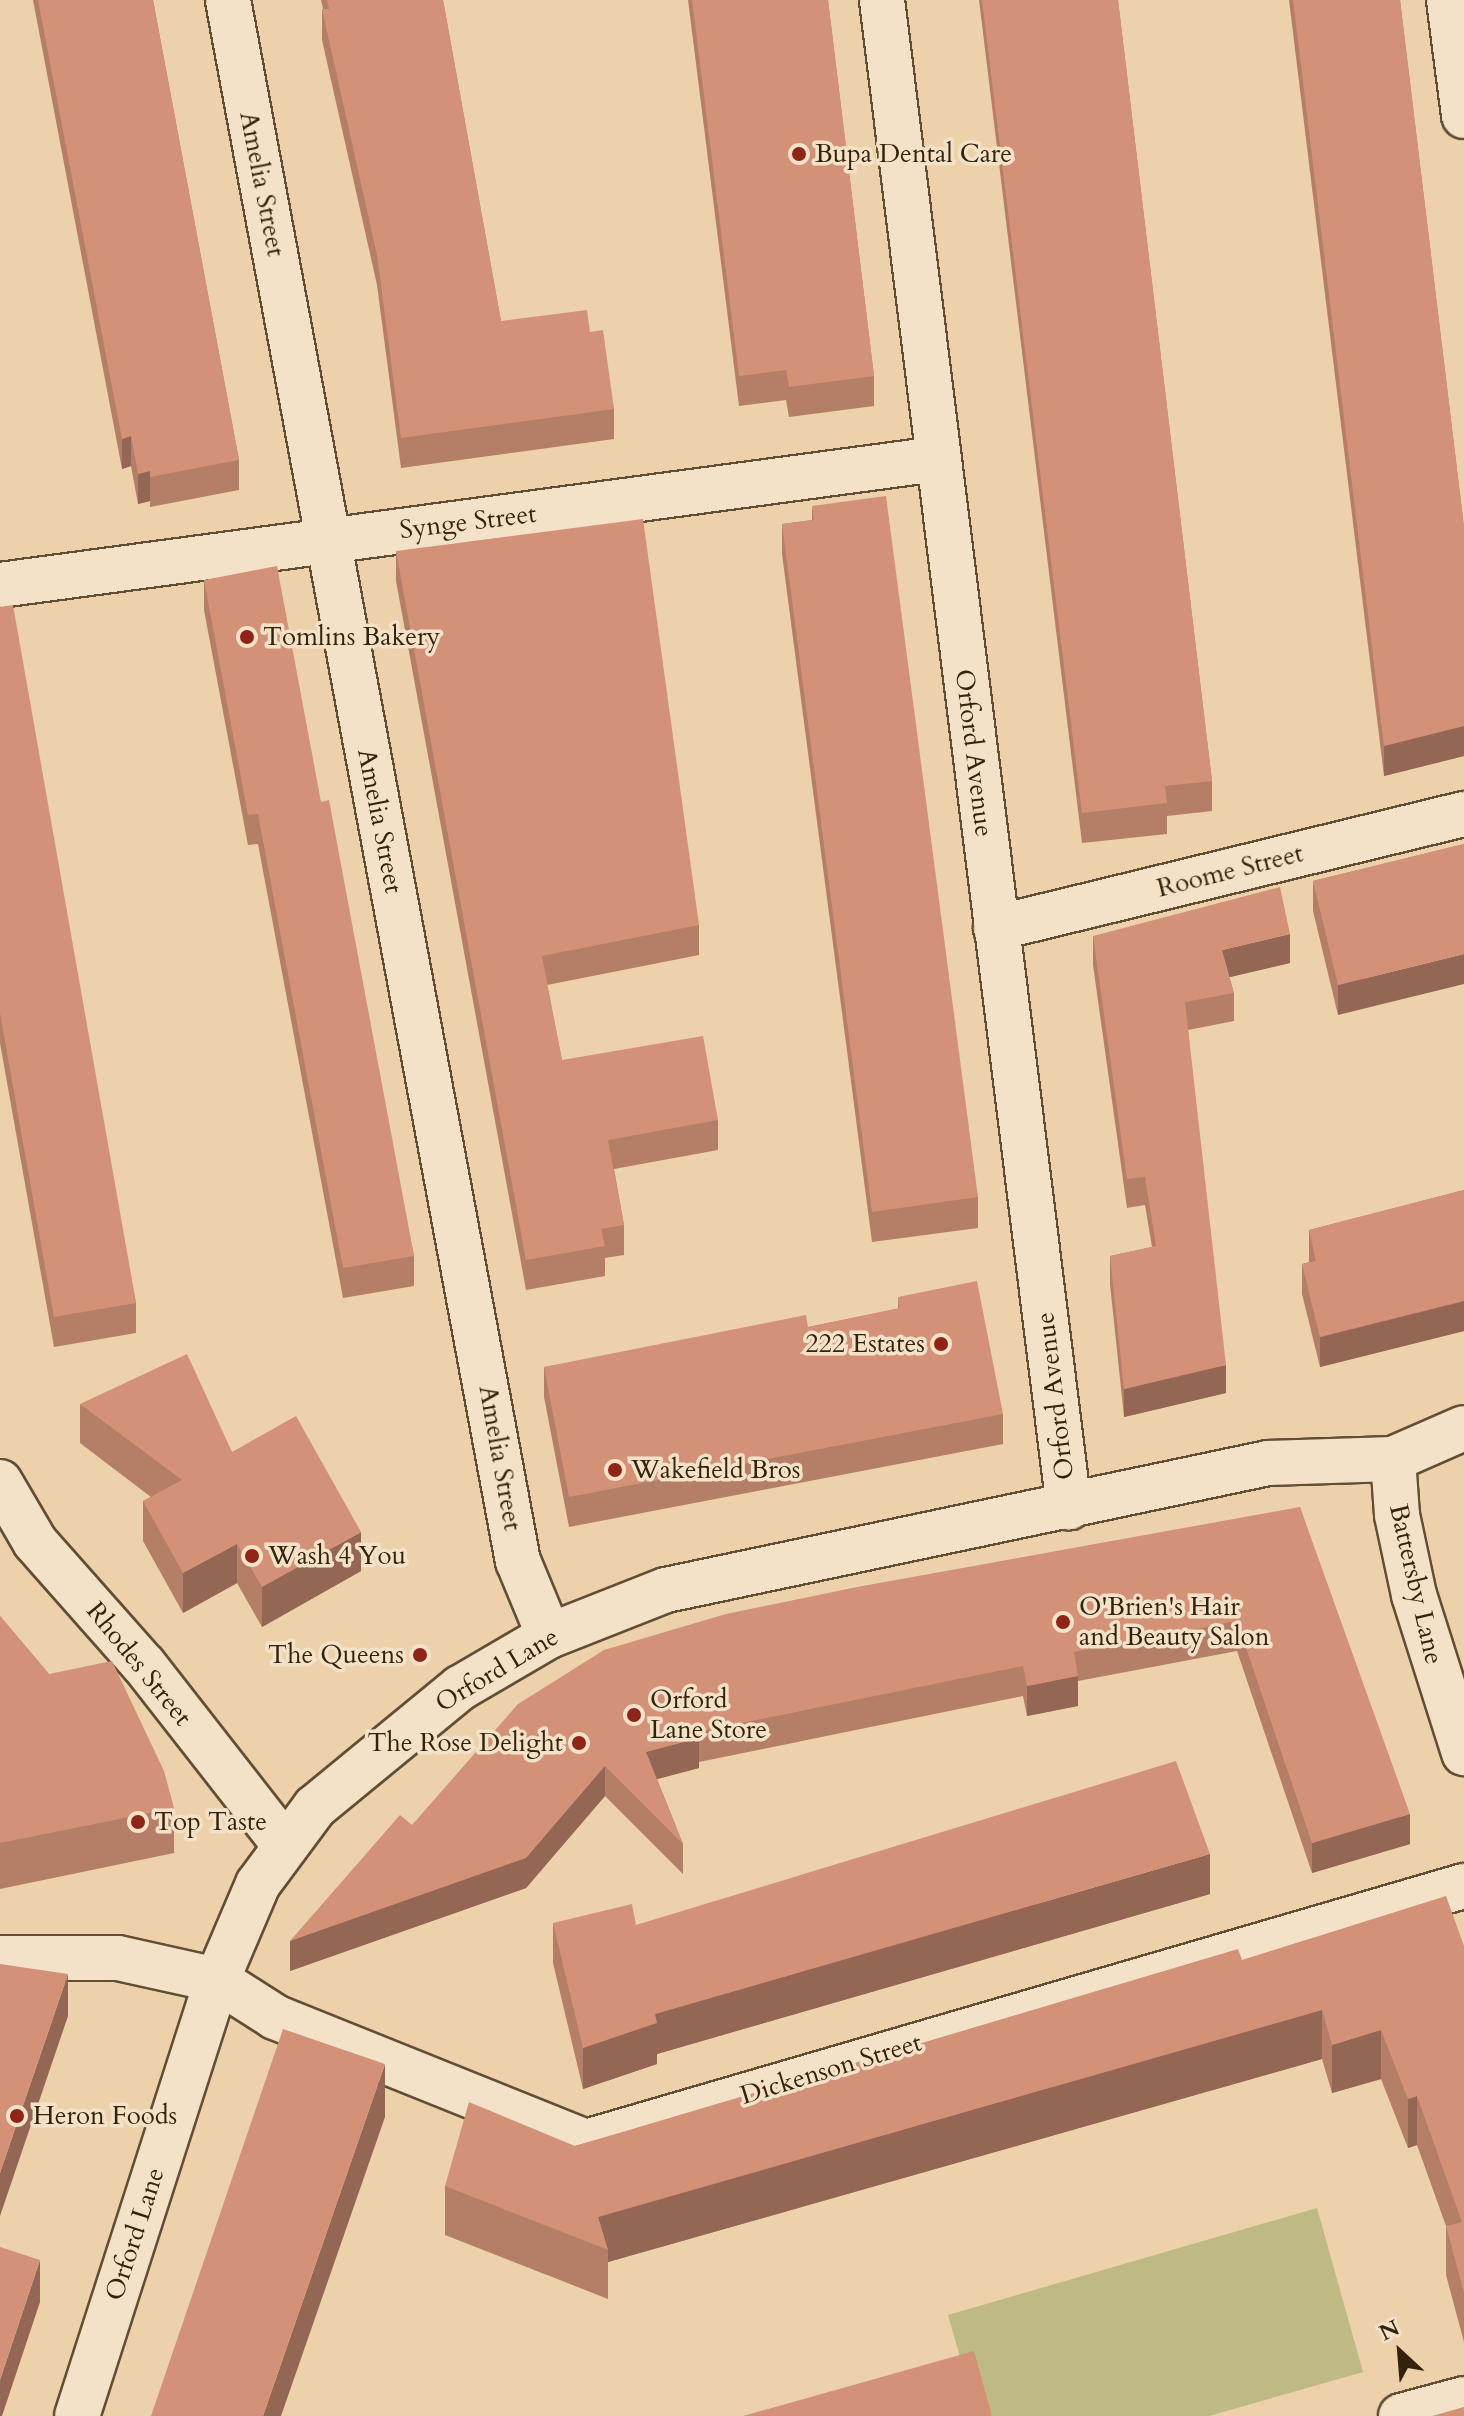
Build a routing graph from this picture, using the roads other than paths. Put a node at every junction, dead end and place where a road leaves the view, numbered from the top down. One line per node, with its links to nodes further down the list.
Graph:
1 (228, 0): 6 (street, Amelia Street)
2 (882, 0): 5 (street, Orford Avenue)
3 (1449, 0): 4 (street)
4 (1464, 116)
5 (937, 459): 6 (street, Synge Street); 9 (street, Orford Avenue)
6 (327, 540): 7 (street, Synge Street); 14 (street, Amelia Street)
7 (0, 585)
8 (1464, 814): 9 (street, Roome Street)
9 (996, 928): 13 (street, Orford Avenue)
10 (1464, 1428): 11 (street)
11 (1393, 1459): 13 (street, Orford Lane); 15 (street, Battersby Lane)
12 (0, 1482): 16 (street, Rhodes Street)
13 (1069, 1507): 14 (street, Orford Lane)
14 (549, 1636): 16 (street, Orford Lane)
15 (1464, 1753)
16 (284, 1844): 19 (street, Orford Lane)
17 (1464, 1886): 19 (street, Dickenson Street)
18 (0, 1958): 19 (street)
19 (217, 1980): 21 (street, Orford Lane)
20 (1464, 2399): 22 (street)
21 (77, 2416)
22 (1401, 2416)

